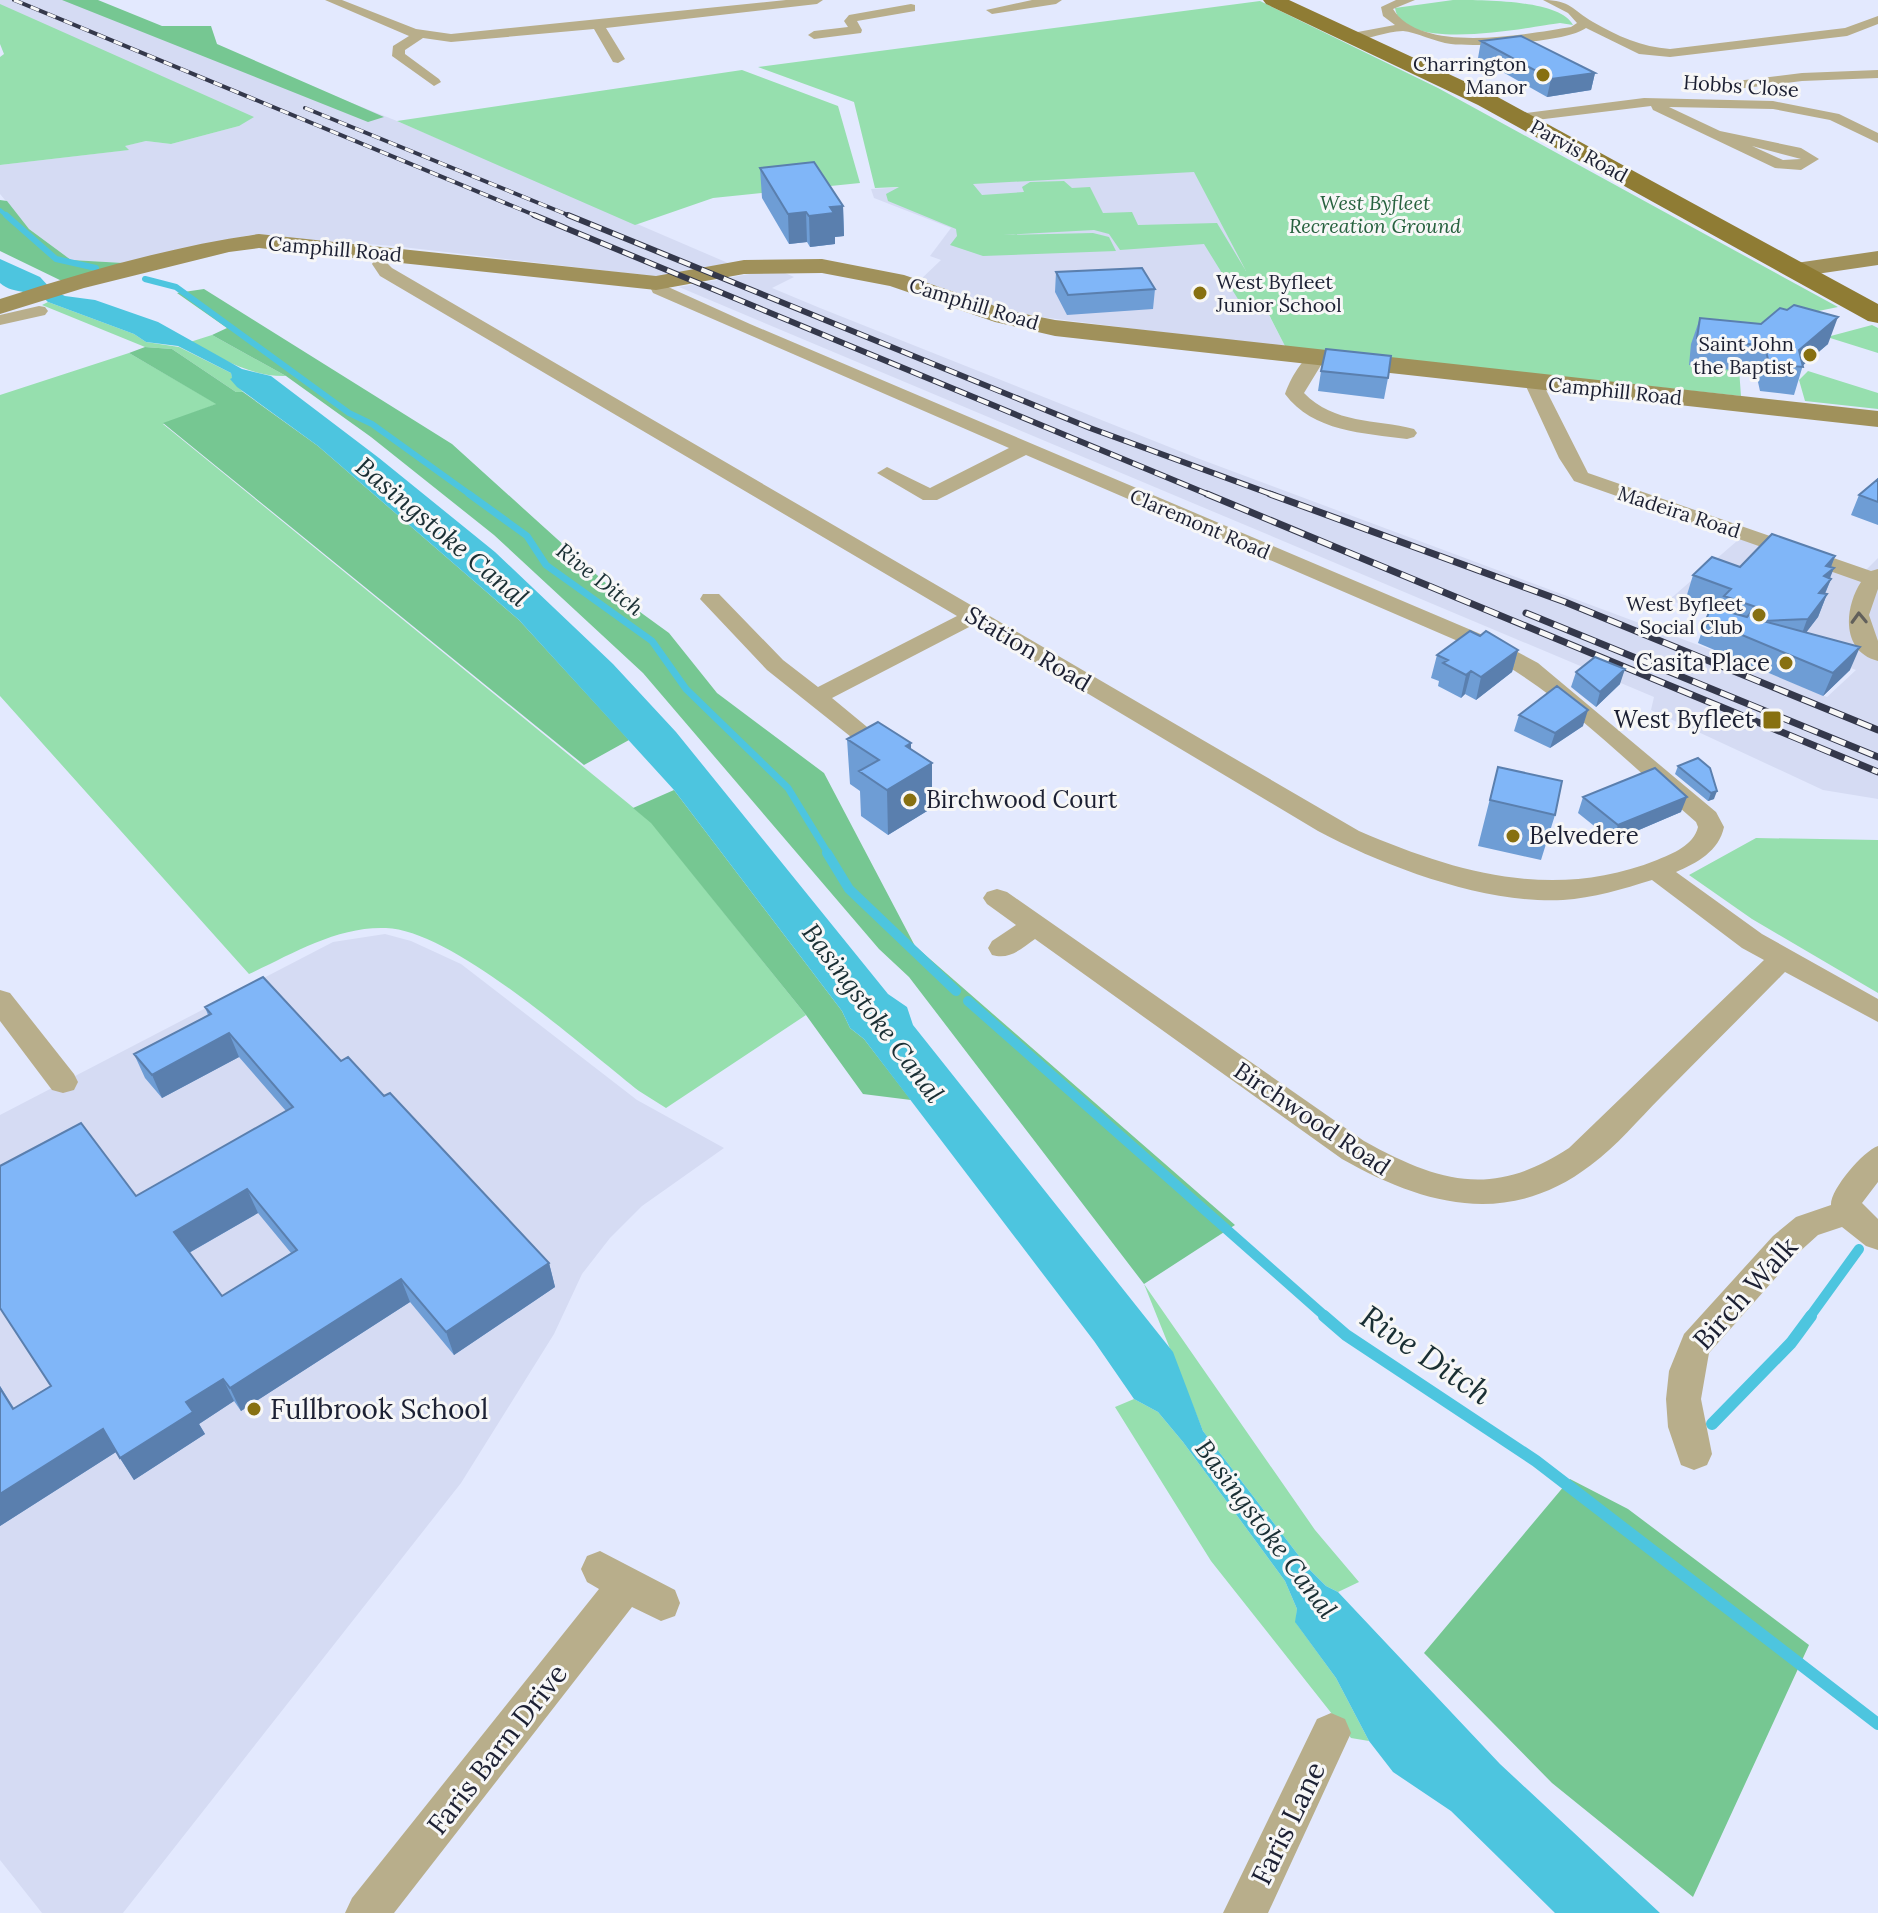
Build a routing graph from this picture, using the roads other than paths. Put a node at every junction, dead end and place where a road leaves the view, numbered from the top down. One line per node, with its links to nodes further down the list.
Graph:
1 (331, 0): 15 (street)
2 (817, 0): 10 (street)
3 (886, 0): 17 (street)
4 (1056, 0): 9 (street)
5 (1273, 0): 16 (main road, Parvis Road)
6 (1549, 0): 12 (street)
7 (1401, 1): 14 (street)
8 (648, 9): 10 (street)
9 (992, 10)
10 (659, 19): 13 (street)
11 (1878, 20): 12 (street)
12 (1585, 23): 14 (street)
13 (598, 25): 15 (street); 18 (street)
14 (1401, 25): 16 (street)
15 (420, 34): 20 (street)
16 (1347, 34): 22 (main road, Parvis Road)
17 (814, 35)
18 (618, 59)
19 (1878, 74): 21 (street)
20 (434, 82)
21 (1644, 102): 22 (street, Hobbs Close); 23 (street, Hobbs Close); 24 (street, Hobbs Close)
22 (1519, 118): 27 (main road, Parvis Road)
23 (1720, 135): 23 (street, Hobbs Close)
24 (1878, 139)
25 (386, 253): 28 (street, Camphill Road); 29 (street, Camphill Road); 41 (street, Station Road)
26 (1878, 258): 27 (street)
27 (1796, 270): 31 (main road, Parvis Road)
28 (656, 283): 33 (street, Camphill Road); 37 (street, Claremont Road)
29 (33, 305): 30 (street, Camphill Road); 32 (street)
30 (0, 307)
31 (1878, 315)
32 (0, 320)
33 (1317, 357): 34 (street, Camphill Road); 36 (street)
34 (1533, 382): 35 (street, Camphill Road); 39 (street, Madeira Road)
35 (1878, 419)
36 (1407, 433)
37 (1027, 447): 38 (street); 45 (street, Claremont Road)
38 (887, 473)
39 (1877, 579): 42 (street, one-way to 39)
40 (711, 599): 43 (street)
41 (974, 616): 43 (street); 46 (street, Station Road)
42 (1878, 654)
43 (817, 697): 44 (street)
44 (893, 758)
45 (1709, 822): 46 (street, Station Road)
46 (1656, 870): 50 (street)
47 (997, 898): 48 (street, Birchwood Road)
48 (1035, 926): 49 (street); 50 (street, Birchwood Road)
49 (1002, 948)
50 (1782, 959): 52 (street)
51 (0, 1000): 53 (street)
52 (1878, 1012)
53 (63, 1082)
54 (1878, 1158): 55 (street)
55 (1849, 1212): 56 (street); 57 (street, Birch Walk)
56 (1878, 1237)
57 (1694, 1454)
58 (629, 1586): 60 (street, Faris Barn Drive)
59 (1331, 1733): 61 (street, Faris Lane)
60 (367, 1913)
61 (1245, 1913)

